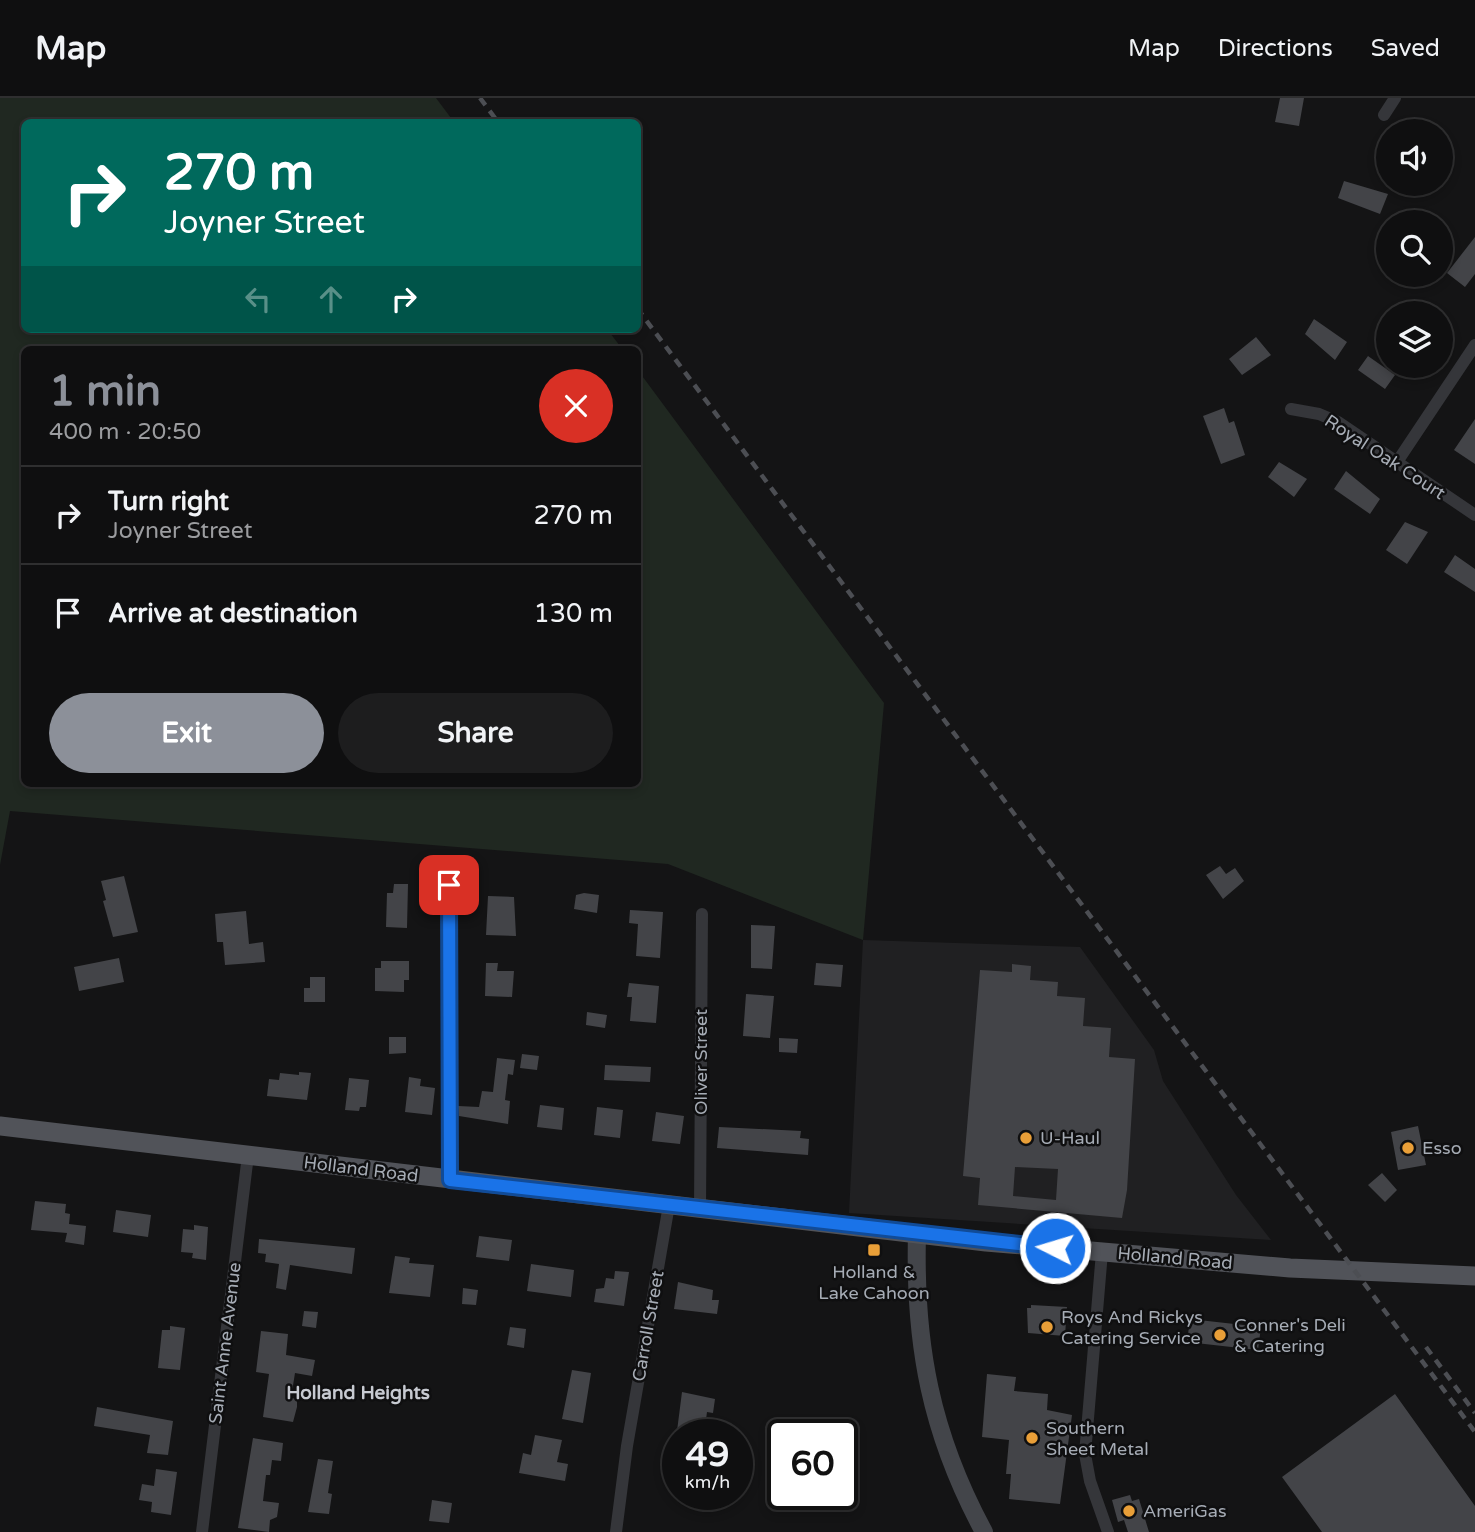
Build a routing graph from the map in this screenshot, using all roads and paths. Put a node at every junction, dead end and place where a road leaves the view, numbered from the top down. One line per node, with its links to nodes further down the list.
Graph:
1 (1395, 98): 2 (street)
2 (1384, 115)
3 (1475, 345): 5 (street)
4 (1291, 409): 5 (street, Royal Oak Court)
5 (1396, 462): 6 (street, Royal Oak Court)
6 (1475, 515)
7 (449, 885): 11 (street)
8 (702, 914): 13 (street, Oliver Street)
9 (0, 1126): 10 (main road, Holland Road)
10 (248, 1155): 11 (main road, Holland Road); 17 (street, Saint Anne Avenue)
11 (450, 1180): 12 (main road, Holland Road)
12 (669, 1205): 13 (main road, Holland Road); 18 (street, Carroll Street)
13 (700, 1209): 14 (main road, Holland Road)
14 (917, 1234): 15 (main road, Holland Road); 19 (street)
15 (1102, 1252): 16 (main road, Holland Road); 20 (street)
16 (1475, 1276)
17 (202, 1532)
18 (616, 1532)
19 (984, 1532)
20 (1108, 1532)

